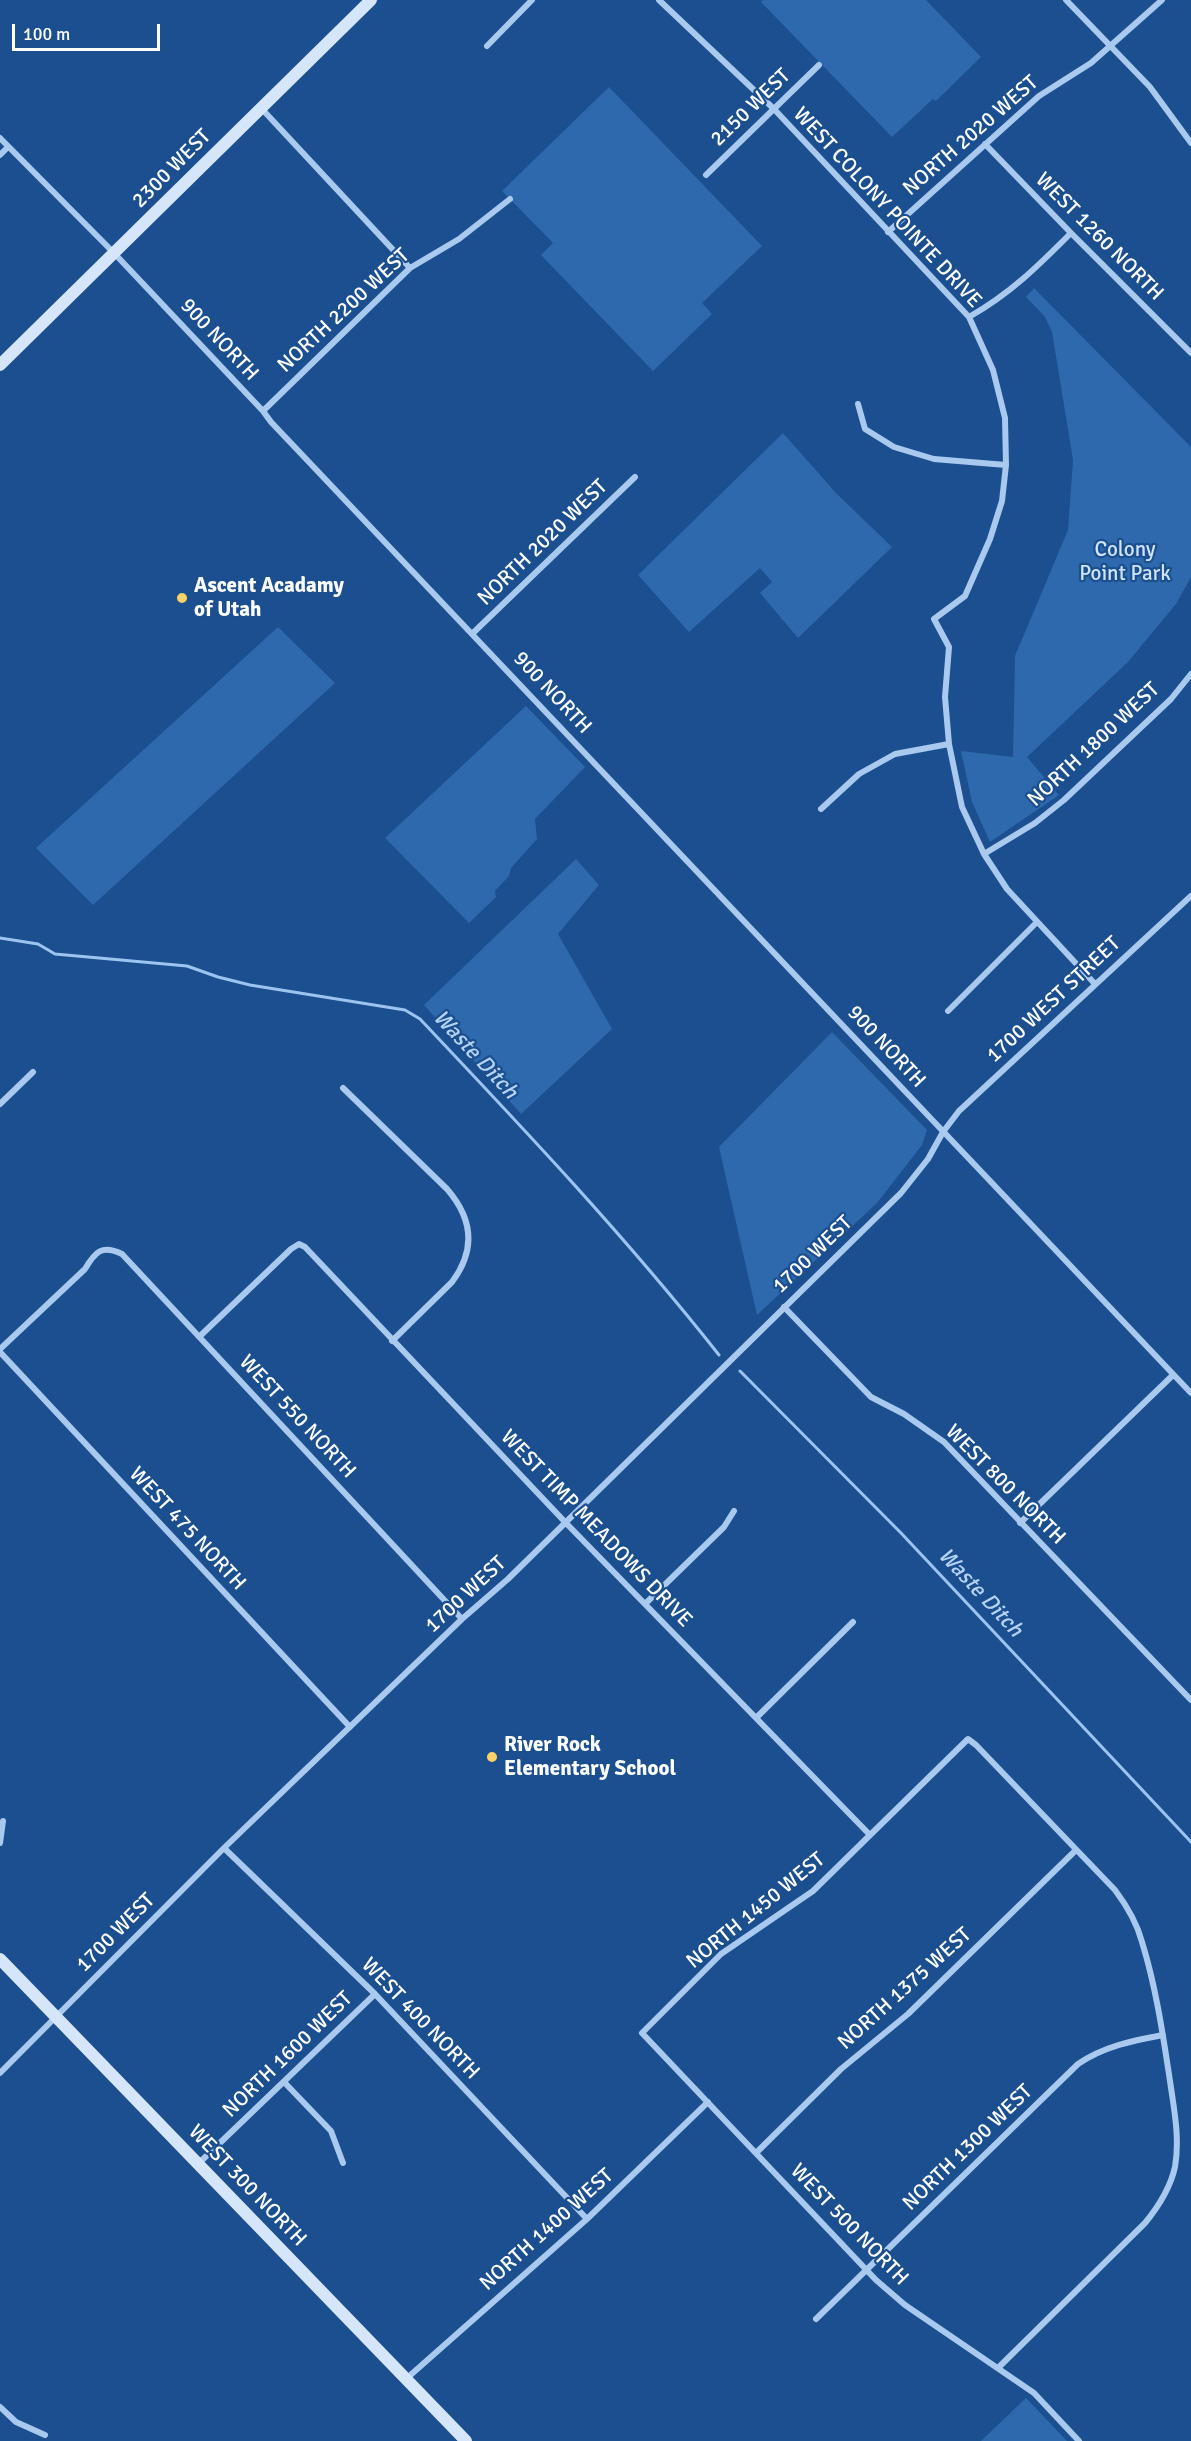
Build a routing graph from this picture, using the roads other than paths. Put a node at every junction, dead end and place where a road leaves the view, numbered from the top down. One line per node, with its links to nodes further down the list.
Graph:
1 (371, 0): 9 (street, 2300 WEST)
2 (532, 0): 6 (street)
3 (659, 0): 10 (street, WEST COLONY POINTE DRIVE)
4 (1066, 0): 7 (street)
5 (1162, 0): 7 (street, NORTH 2020 WEST)
6 (487, 46)
7 (1110, 46): 12 (street, NORTH 2020 WEST); 13 (street)
8 (819, 65): 10 (street, 2150 WEST)
9 (261, 108): 20 (street, 2300 WEST); 21 (street)
10 (774, 109): 16 (street, 2150 WEST); 18 (street, WEST COLONY POINTE DRIVE)
11 (0, 138): 14 (street, 900 NORTH)
12 (985, 144): 18 (street, NORTH 2020 WEST); 19 (street, WEST 1260 NORTH)
13 (1191, 144)
14 (8, 147): 15 (street); 20 (street, 900 NORTH)
15 (0, 155)
16 (706, 175)
17 (510, 199): 21 (street, NORTH 2200 WEST)
18 (888, 232): 22 (street, WEST COLONY POINTE DRIVE)
19 (1071, 233): 22 (street); 23 (street, WEST 1260 NORTH)
20 (114, 253): 24 (street, 2300 WEST); 26 (street, 900 NORTH)
21 (410, 268): 26 (street, NORTH 2200 WEST)
22 (969, 317): 27 (street, WEST COLONY POINTE DRIVE)
23 (1191, 353)
24 (0, 365)
25 (858, 404): 27 (street)
26 (263, 411): 29 (street, 900 NORTH)
27 (1006, 465): 31 (street, WEST COLONY POINTE DRIVE)
28 (635, 477): 29 (street, NORTH 2020 WEST)
29 (472, 633): 41 (street, 900 NORTH)
30 (1191, 674): 33 (street, NORTH 1800 WEST)
31 (949, 744): 32 (street); 33 (street, WEST COLONY POINTE DRIVE)
32 (821, 809)
33 (984, 854): 35 (street, WEST COLONY POINTE DRIVE)
34 (1191, 896): 36 (street, 1700 WEST STREET)
35 (1037, 922): 36 (street, WEST COLONY POINTE DRIVE); 37 (street)
36 (1095, 984): 41 (street, 1700 WEST STREET)
37 (948, 1011)
38 (33, 1072): 40 (street)
39 (343, 1088): 44 (street)
40 (0, 1104)
41 (943, 1132): 42 (street, 1700 WEST); 46 (street, 900 NORTH)
42 (784, 1307): 49 (street, 1700 WEST); 50 (street, WEST 800 NORTH)
43 (199, 1337): 44 (street, WEST TIMP MEADOWS DRIVE); 45 (street, WEST 550 NORTH); 52 (street, WEST 550 NORTH)
44 (392, 1341): 49 (street, WEST TIMP MEADOWS DRIVE)
45 (0, 1351): 56 (street, WEST 475 NORTH)
46 (1173, 1375): 47 (street, 900 NORTH); 50 (street)
47 (1191, 1393)
48 (734, 1510): 51 (street)
49 (565, 1522): 51 (street, WEST TIMP MEADOWS DRIVE); 52 (street, 1700 WEST)
50 (1020, 1522): 54 (street, WEST 800 NORTH)
51 (645, 1604): 55 (street, WEST TIMP MEADOWS DRIVE)
52 (462, 1619): 56 (street, 1700 WEST)
53 (853, 1622): 55 (street)
54 (1191, 1700)
55 (756, 1718): 58 (street, WEST TIMP MEADOWS DRIVE)
56 (350, 1727): 60 (street, 1700 WEST)
57 (3, 1821): 59 (street)
58 (870, 1835): 61 (street, NORTH 1450 WEST); 65 (street, NORTH 1450 WEST)
59 (0, 1843)
60 (224, 1848): 63 (street, WEST 400 NORTH); 64 (street, 1700 WEST)
61 (1076, 1850): 66 (street); 70 (street, NORTH 1375 WEST)
62 (0, 1959): 64 (street, WEST 300 NORTH)
63 (375, 1994): 68 (street, NORTH 1600 WEST); 73 (street, WEST 400 NORTH)
64 (56, 2017): 67 (street, 1700 WEST); 72 (street, WEST 300 NORTH)
65 (642, 2033): 69 (street, WEST 500 NORTH)
66 (1163, 2035): 74 (street, NORTH 1300 WEST); 76 (street)
67 (0, 2073)
68 (284, 2082): 71 (street); 72 (street, NORTH 1600 WEST)
69 (708, 2102): 70 (street, WEST 500 NORTH); 73 (street, NORTH 1400 WEST)
70 (756, 2153): 74 (street, WEST 500 NORTH)
71 (343, 2163)
72 (198, 2164): 77 (street, WEST 300 NORTH)
73 (586, 2219): 77 (street, NORTH 1400 WEST)
74 (866, 2270): 75 (street, NORTH 1300 WEST); 76 (street, WEST 500 NORTH)
75 (816, 2319)
76 (998, 2368): 81 (street, WEST 500 NORTH)
77 (406, 2379): 80 (street, WEST 300 NORTH)
78 (0, 2407): 79 (street)
79 (45, 2435)
80 (466, 2441)
81 (1079, 2441)

